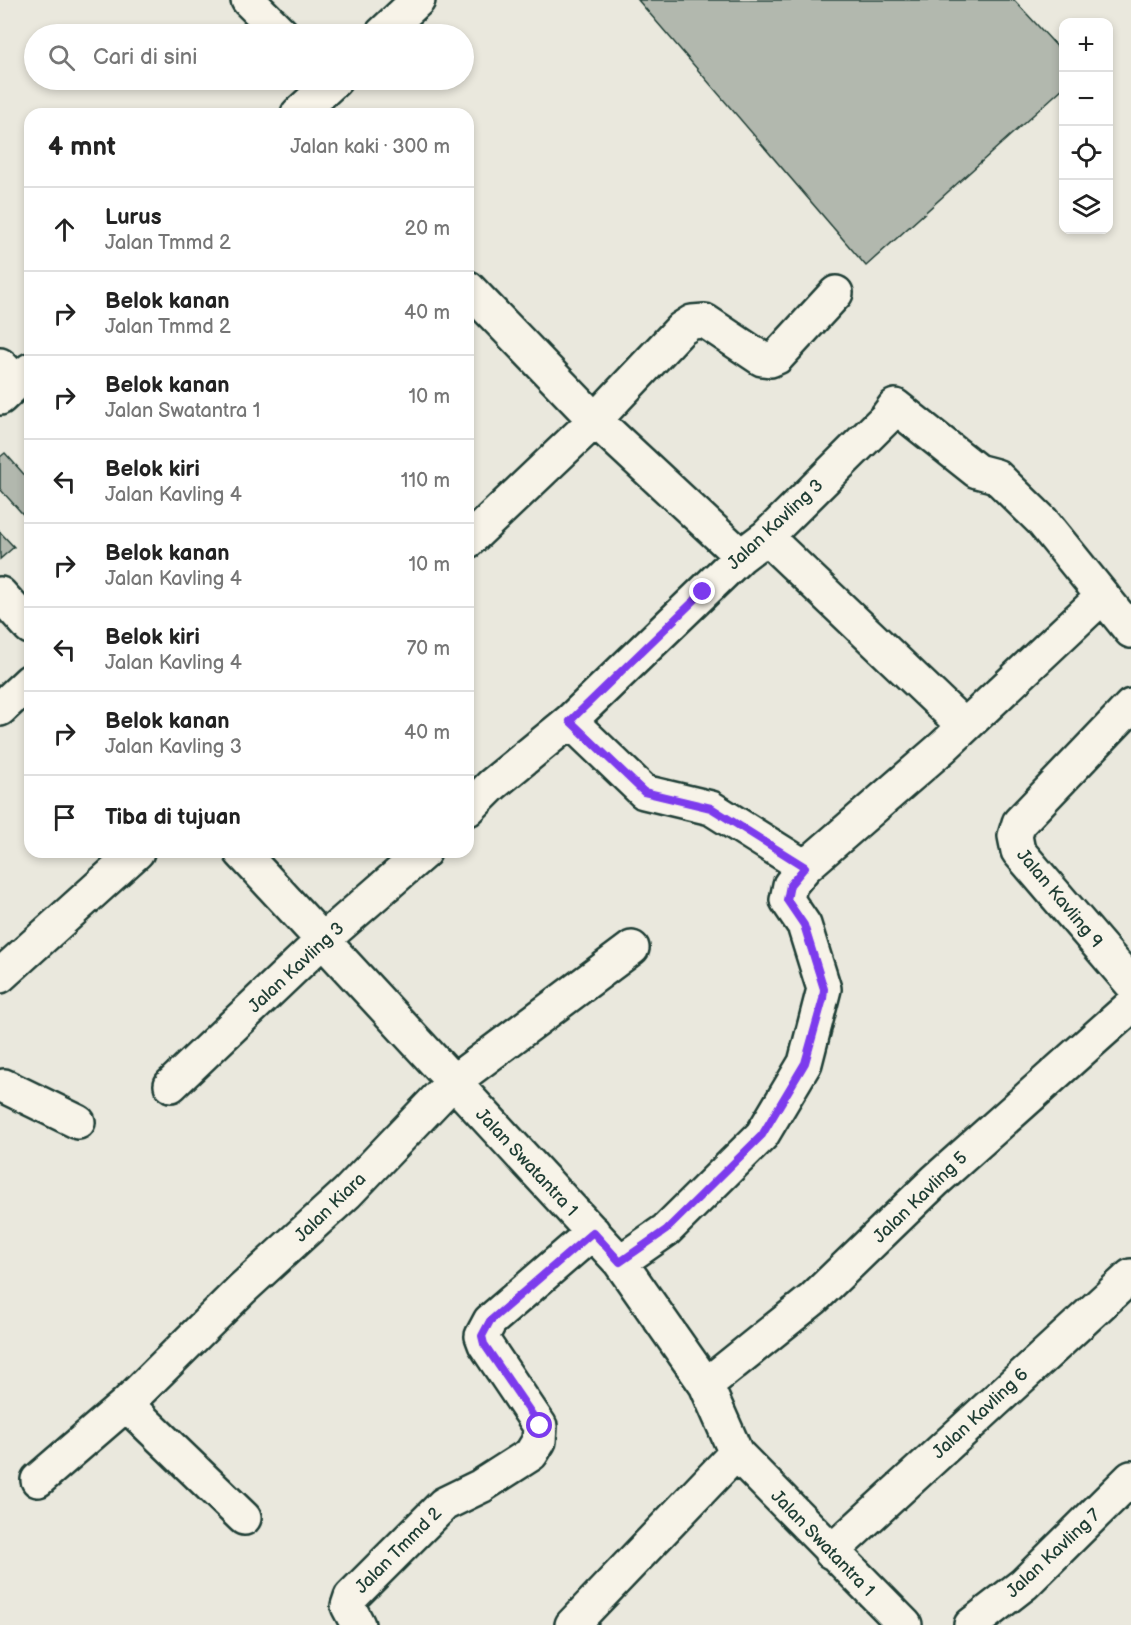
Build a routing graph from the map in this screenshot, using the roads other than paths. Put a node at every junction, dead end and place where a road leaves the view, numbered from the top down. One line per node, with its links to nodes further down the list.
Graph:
1 (248, 0): 3 (street)
2 (418, 0): 4 (street)
3 (272, 24)
4 (393, 24)
5 (321, 90): 6 (street)
6 (304, 108)
7 (836, 293): 9 (street)
8 (474, 294): 9 (street)
9 (595, 420): 10 (street); 11 (street)
10 (474, 536)
11 (754, 547): 13 (street, Jalan Kavling 3); 19 (street, Jalan Kavling 3); 20 (street)
12 (0, 594): 14 (street)
13 (1103, 596): 15 (street); 20 (street)
14 (24, 620)
15 (1131, 631)
16 (24, 687): 18 (street)
17 (1131, 706): 29 (street, Jalan Kavling 9)
18 (0, 709)
19 (570, 721): 21 (street, Jalan Kavling 3); 25 (street)
20 (963, 726): 25 (street)
21 (474, 803)
22 (130, 858): 28 (street)
23 (247, 858): 26 (street, Jalan Swatantra 1)
24 (417, 858): 26 (street, Jalan Kavling 3)
25 (805, 867): 36 (street)
26 (323, 940): 31 (street, Jalan Swatantra 1); 32 (street, Jalan Kavling 3)
27 (632, 948): 31 (street, Jalan Kiara)
28 (0, 976)
29 (1131, 983)
30 (1131, 1006): 38 (street, Jalan Kavling 5)
31 (453, 1082): 35 (street, Jalan Swatantra 1); 39 (street, Jalan Kiara)
32 (171, 1085)
33 (1, 1086): 34 (street)
34 (78, 1122)
35 (593, 1232): 36 (street, Jalan Swatantra 1); 45 (street, Jalan Tmmd 2)
36 (620, 1262): 38 (street, Jalan Swatantra 1)
37 (1131, 1275): 44 (street, Jalan Kavling 6)
38 (706, 1385): 40 (street, Jalan Swatantra 1)
39 (126, 1404): 42 (street, Jalan Kiara); 43 (street)
40 (736, 1453): 44 (street, Jalan Swatantra 1); 46 (street)
41 (1131, 1478): 48 (street, Jalan Kavling 7)
42 (38, 1480)
43 (244, 1518)
44 (831, 1552): 47 (street, Jalan Swatantra 1)
45 (358, 1625)
46 (572, 1625)
47 (905, 1625)
48 (971, 1625)

